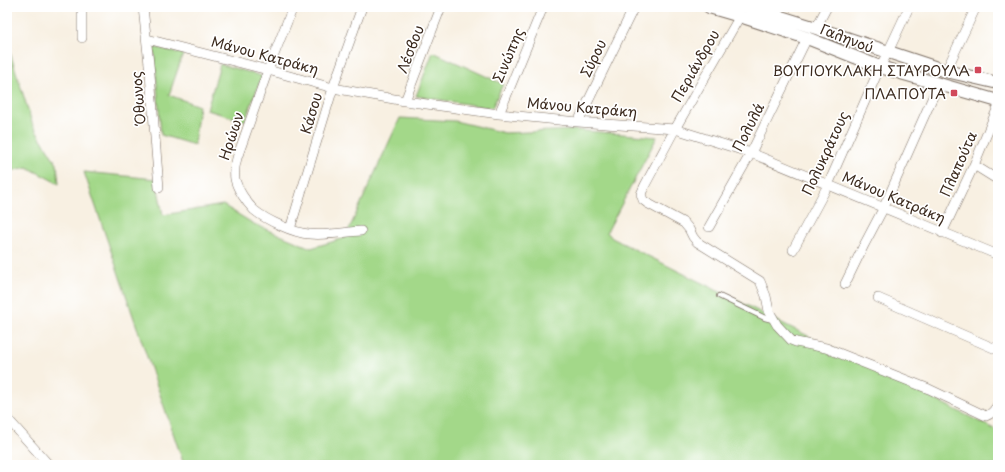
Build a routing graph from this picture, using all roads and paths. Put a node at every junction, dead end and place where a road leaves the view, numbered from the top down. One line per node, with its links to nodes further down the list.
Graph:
1 (82, 7): 15 (street)
2 (143, 7): 17 (street, Όθωνος)
3 (292, 7): 20 (street, Ηρώων)
4 (362, 7): 24 (street, Κάσου)
5 (441, 7): 25 (street, Λέσβου)
6 (543, 7): 28 (street, Σινώπης)
7 (634, 7): 29 (street, Σύρου)
8 (709, 7): 13 (street, Γαληνού)
9 (749, 7): 14 (street, Γαληνού)
10 (827, 7): 14 (street)
11 (909, 7): 18 (street)
12 (976, 7): 21 (street)
13 (740, 16): 16 (street, Γαληνού); 30 (street, Περιάνδρου)
14 (816, 28): 18 (street, Γαληνού)
15 (82, 38)
16 (807, 38): 19 (street, Γαληνού); 31 (street, Πολυλά)
17 (147, 39): 20 (street, Μάνου Κατράκη); 35 (street, Όθωνος)
18 (888, 52): 19 (street, Πολυκράτους); 21 (street, Γαληνού)
19 (880, 67): 22 (street, Γαληνού); 34 (street, Πολυκράτους)
20 (268, 70): 24 (street, Μάνου Κατράκη); 38 (street, Ηρώων)
21 (946, 71): 23 (street, Γαληνού)
22 (939, 83): 26 (street, Γαληνού); 36 (street)
23 (998, 83)
24 (333, 88): 25 (street, Μάνου Κατράκη); 38 (street, Κάσου)
25 (405, 101): 28 (street, Μάνου Κατράκη)
26 (998, 101)
27 (998, 107): 32 (street, Πλαπούτα)
28 (499, 114): 29 (street, Μάνου Κατράκη)
29 (578, 122): 30 (street, Μάνου Κατράκη)
30 (675, 129): 31 (street, Μάνου Κατράκη); 46 (street, Περιάνδρου)
31 (751, 153): 34 (street, Μάνου Κατράκη); 37 (street, Πολυλά)
32 (974, 165): 33 (street); 40 (street, Πλαπούτα)
33 (998, 180)
34 (828, 184): 36 (street, Μάνου Κατράκη); 41 (street, Πολυκράτους)
35 (159, 188)
36 (883, 209): 40 (street, Μάνου Κατράκη); 43 (street)
37 (710, 227)
38 (290, 229): 39 (street, Ηρώων)
39 (361, 231)
40 (942, 232): 42 (street, Μάνου Κατράκη)
41 (793, 250)
42 (998, 255)
43 (845, 284)
44 (719, 296): 46 (lane)
45 (878, 298): 47 (street)
46 (773, 320): 48 (street)
47 (998, 350)
48 (998, 404)
49 (7, 418): 50 (street)
50 (49, 465)

